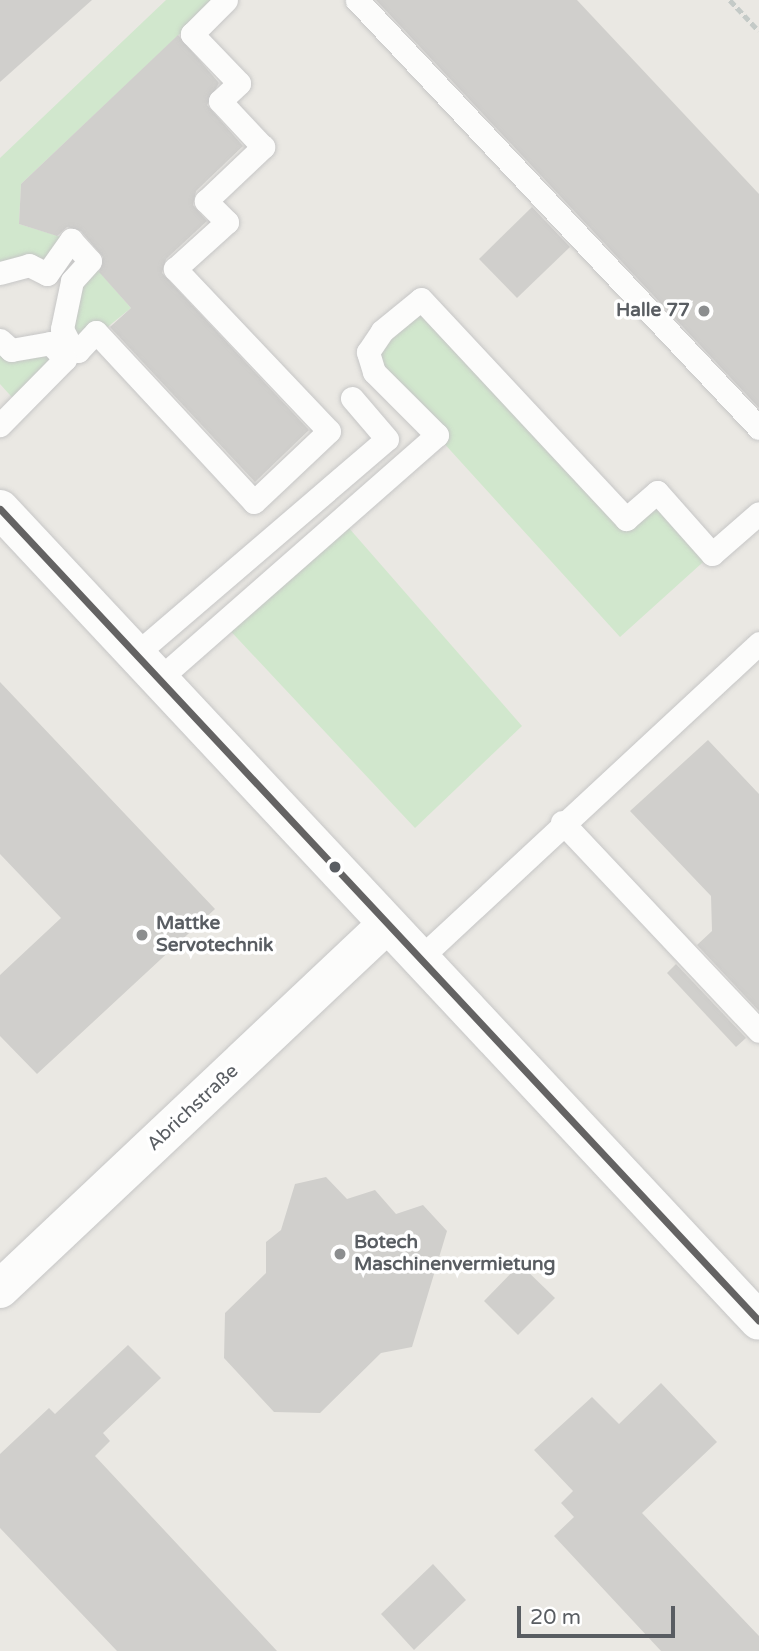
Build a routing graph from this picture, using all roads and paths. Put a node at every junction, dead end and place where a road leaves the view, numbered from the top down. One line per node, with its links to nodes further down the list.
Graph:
1 (226, 0): 5 (lane)
2 (357, 0): 9 (lane)
3 (730, 0): 4 (path)
4 (759, 31)
5 (0, 273)
6 (0, 340): 8 (lane)
7 (352, 398): 10 (lane)
8 (0, 425)
9 (759, 428)
10 (387, 439): 11 (lane); 15 (lane)
11 (408, 461): 13 (lane); 15 (lane)
12 (0, 509): 15 (street)
13 (759, 513)
14 (759, 643): 16 (lane)
15 (147, 666): 17 (street)
16 (562, 822): 18 (lane); 19 (lane)
17 (385, 926): 18 (street); 20 (street, Abrichstraße)
18 (417, 961): 21 (street)
19 (759, 1031)
20 (0, 1289)
21 (759, 1321)

